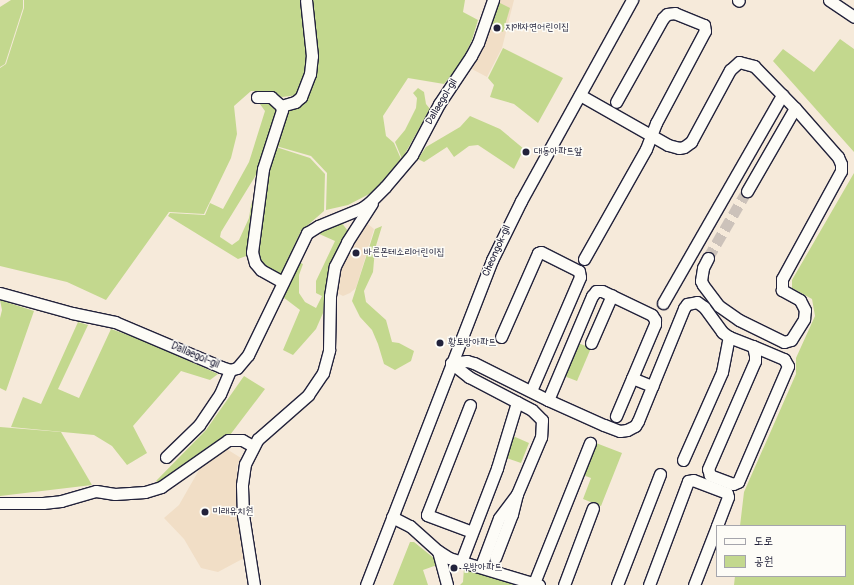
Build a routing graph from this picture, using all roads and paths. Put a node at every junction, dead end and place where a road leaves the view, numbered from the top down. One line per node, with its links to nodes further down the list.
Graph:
1 (306, 0): 10 (street)
2 (493, 0): 14 (street, Dallaegol-gil)
3 (632, 0): 6 (street, Cheongok-gil)
4 (829, 0): 5 (street)
5 (854, 17)
6 (580, 95): 12 (street); 25 (street, Cheongok-gil)
7 (782, 95): 11 (street); 12 (street); 20 (street)
8 (257, 97): 10 (street)
9 (616, 102): 12 (street)
10 (281, 106): 17 (street)
11 (795, 108): 13 (street); 15 (street)
12 (652, 135): 16 (street)
13 (747, 191)
14 (377, 196): 17 (street, Dallaegol-gil); 35 (street, Dallaegol-gil)
15 (708, 258)
16 (584, 259)
17 (283, 282): 26 (street, Dallaegol-gil)
18 (0, 293): 26 (street, Dallaegol-gil)
19 (612, 295): 23 (street); 27 (street); 30 (street)
20 (663, 303)
21 (501, 337): 29 (street)
22 (729, 337): 24 (street); 28 (street); 37 (street)
23 (591, 343)
24 (753, 346): 24 (street)
25 (451, 363): 29 (street); 31 (street); 42 (street, Cheongok-gil)
26 (230, 370): 36 (street)
27 (632, 378): 28 (street); 33 (street)
28 (652, 386): 30 (street)
29 (531, 391): 30 (street)
30 (548, 400)
31 (517, 402): 39 (street); 45 (street)
32 (470, 405): 45 (street)
33 (616, 416)
34 (590, 443): 50 (street)
35 (254, 446): 40 (street); 51 (street, Dallaegol-gil)
36 (166, 457)
37 (684, 460)
38 (660, 474): 55 (street)
39 (517, 494): 47 (street); 49 (street)
40 (0, 504)
41 (592, 508): 54 (street)
42 (392, 517): 46 (street); 52 (street, Cheongok-gil)
43 (717, 525): 56 (street)
44 (716, 529): 57 (street)
45 (472, 532): 48 (street)
46 (438, 552): 48 (street); 53 (street)
47 (495, 558)
48 (461, 562): 49 (street)
49 (481, 566): 50 (street)
50 (537, 584)
51 (254, 585)
52 (366, 585)
53 (447, 585)
54 (564, 585)
55 (617, 585)
56 (649, 585)
57 (694, 585)

